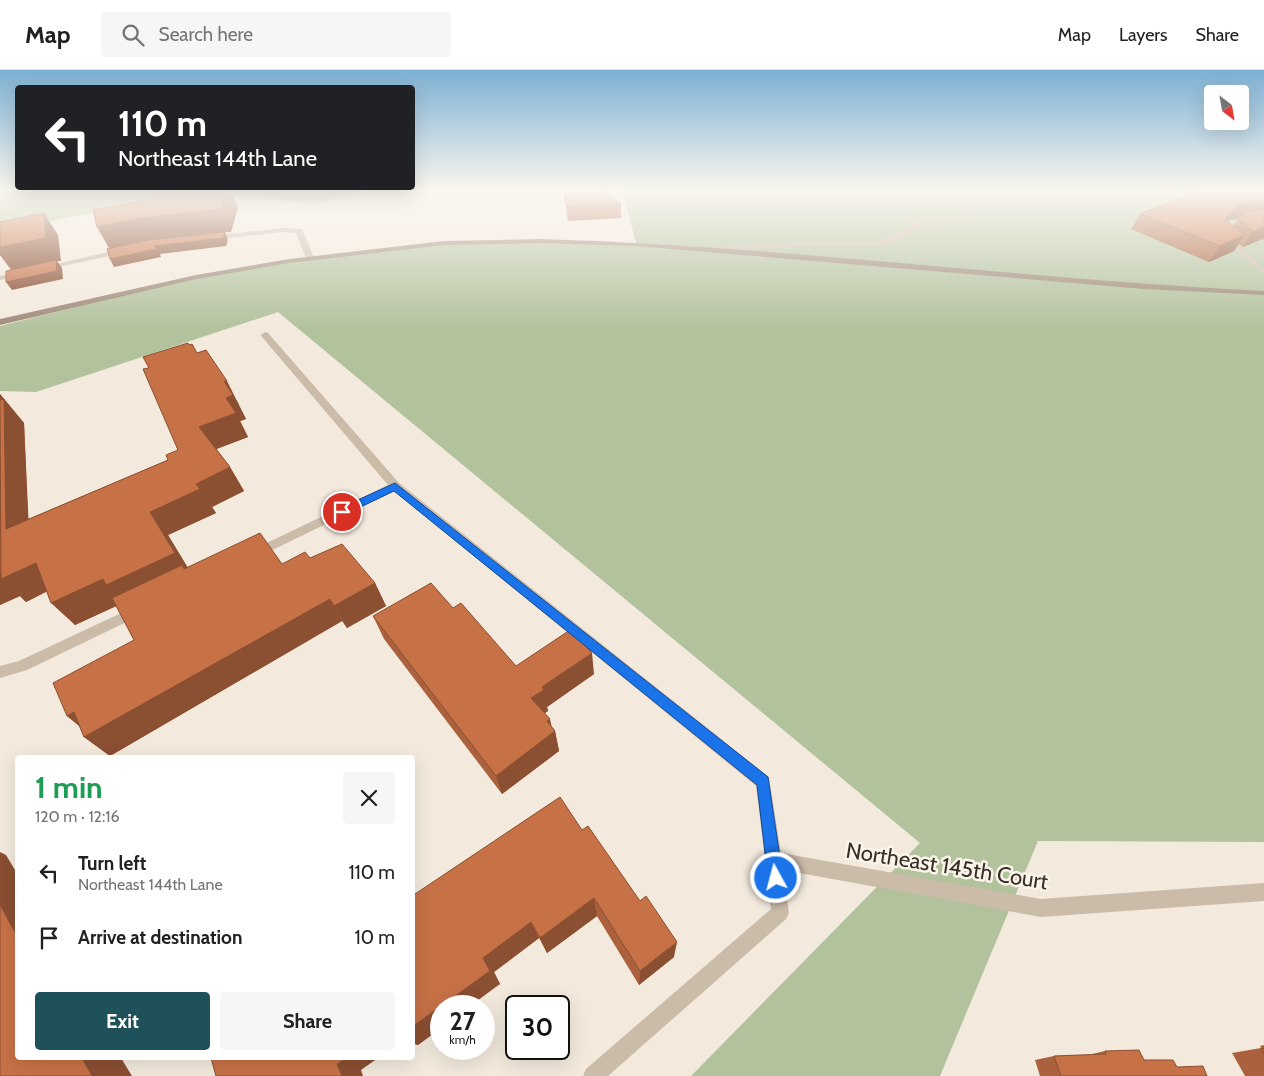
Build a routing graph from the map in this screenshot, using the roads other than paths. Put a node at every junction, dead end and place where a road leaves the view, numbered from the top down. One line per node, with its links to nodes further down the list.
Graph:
1 (227, 236): 5 (street)
2 (301, 236): 8 (street)
3 (900, 236): 7 (street)
4 (1223, 236): 11 (street)
5 (199, 239)
6 (134, 248): 9 (street)
7 (703, 249): 8 (main road); 13 (main road)
8 (310, 258): 14 (main road)
9 (38, 270)
10 (29, 272): 12 (street)
11 (1264, 273)
12 (0, 278)
13 (1264, 292)
14 (0, 322)
15 (265, 336): 16 (street)
16 (395, 486): 17 (street); 20 (street)
17 (244, 559)
18 (146, 606): 19 (street)
19 (0, 672)
20 (773, 860): 21 (street, Northeast 145th Court); 22 (street)
21 (1264, 892)
22 (593, 1076)

